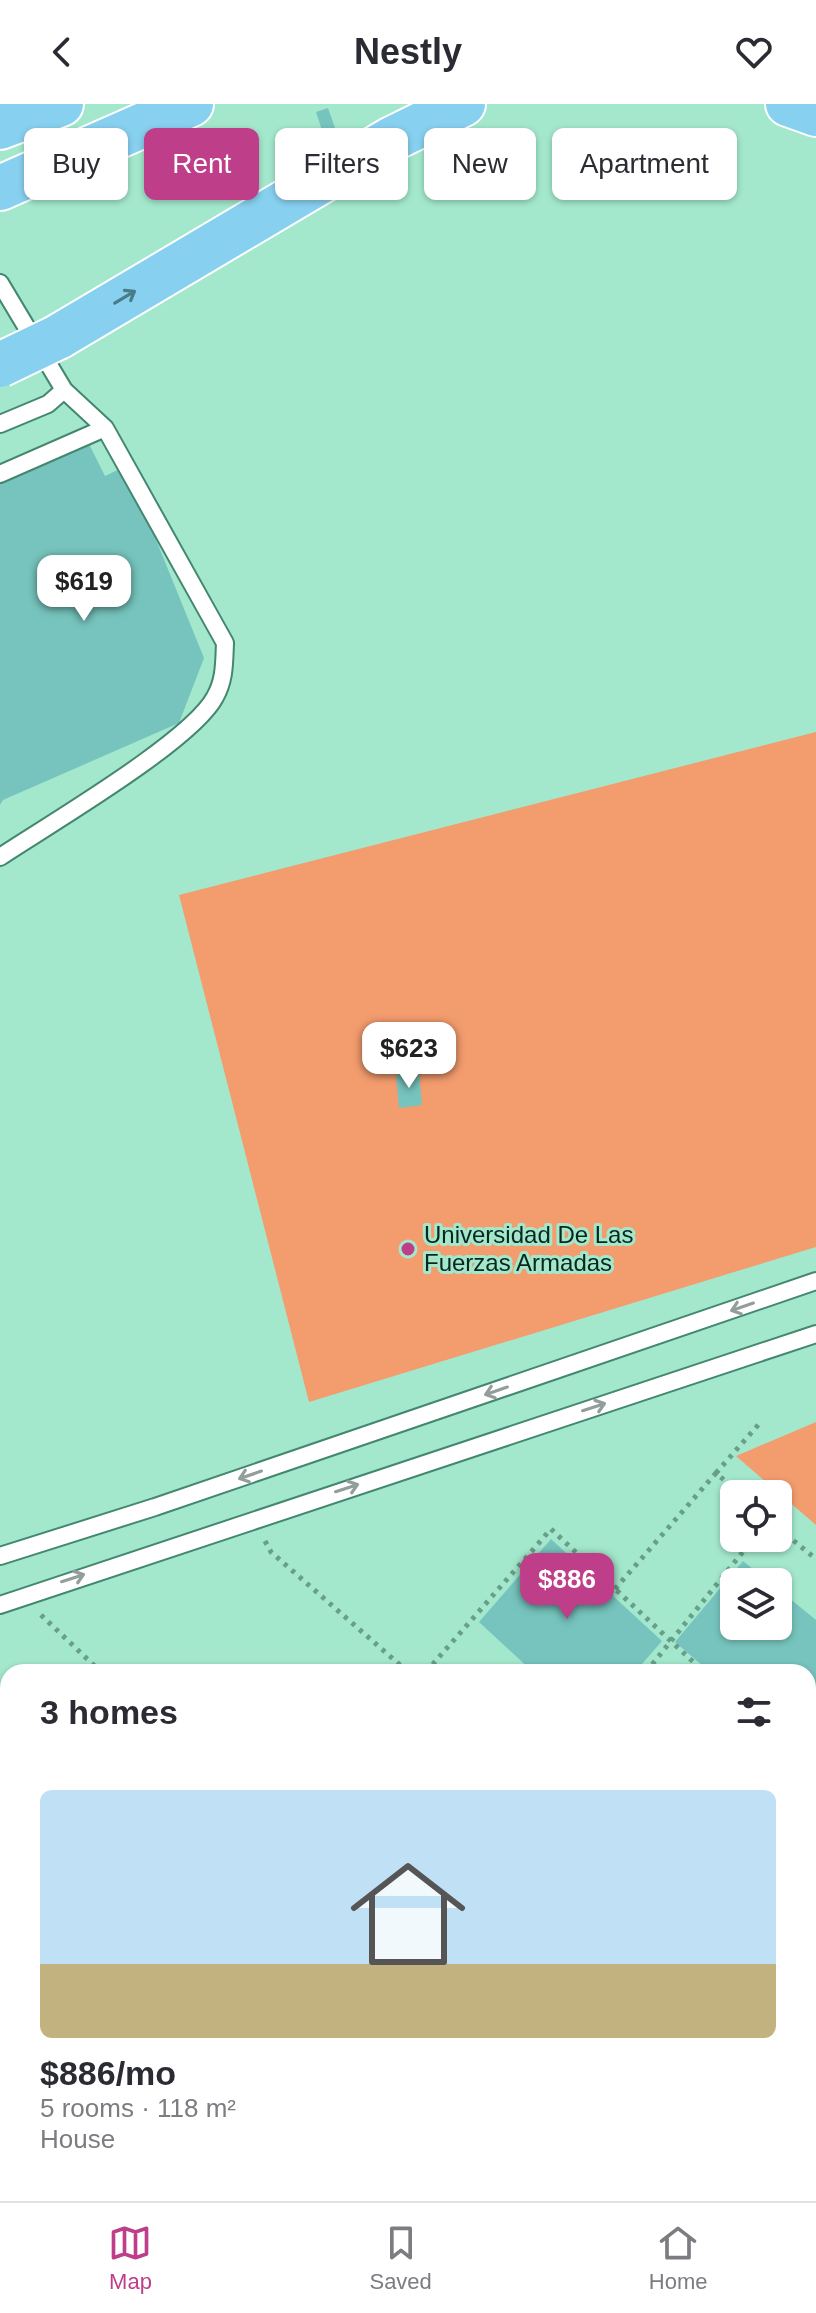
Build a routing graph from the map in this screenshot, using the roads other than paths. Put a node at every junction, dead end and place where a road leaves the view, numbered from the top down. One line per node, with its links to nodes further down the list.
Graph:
1 (61, 104): 6 (highway)
2 (191, 104): 7 (highway)
3 (463, 104): 9 (highway, one-way to 3, bridge)
4 (788, 104): 5 (highway)
5 (816, 114)
6 (0, 127)
7 (0, 188)
8 (0, 283): 10 (lane)
9 (0, 365)
10 (64, 390): 11 (lane); 12 (lane)
11 (0, 424)
12 (105, 428): 13 (lane); 14 (lane)
13 (0, 474)
14 (0, 857)
15 (816, 1281): 17 (lane, one-way to 17)
16 (816, 1334): 18 (lane, one-way to 16)
17 (0, 1556)
18 (0, 1605)

